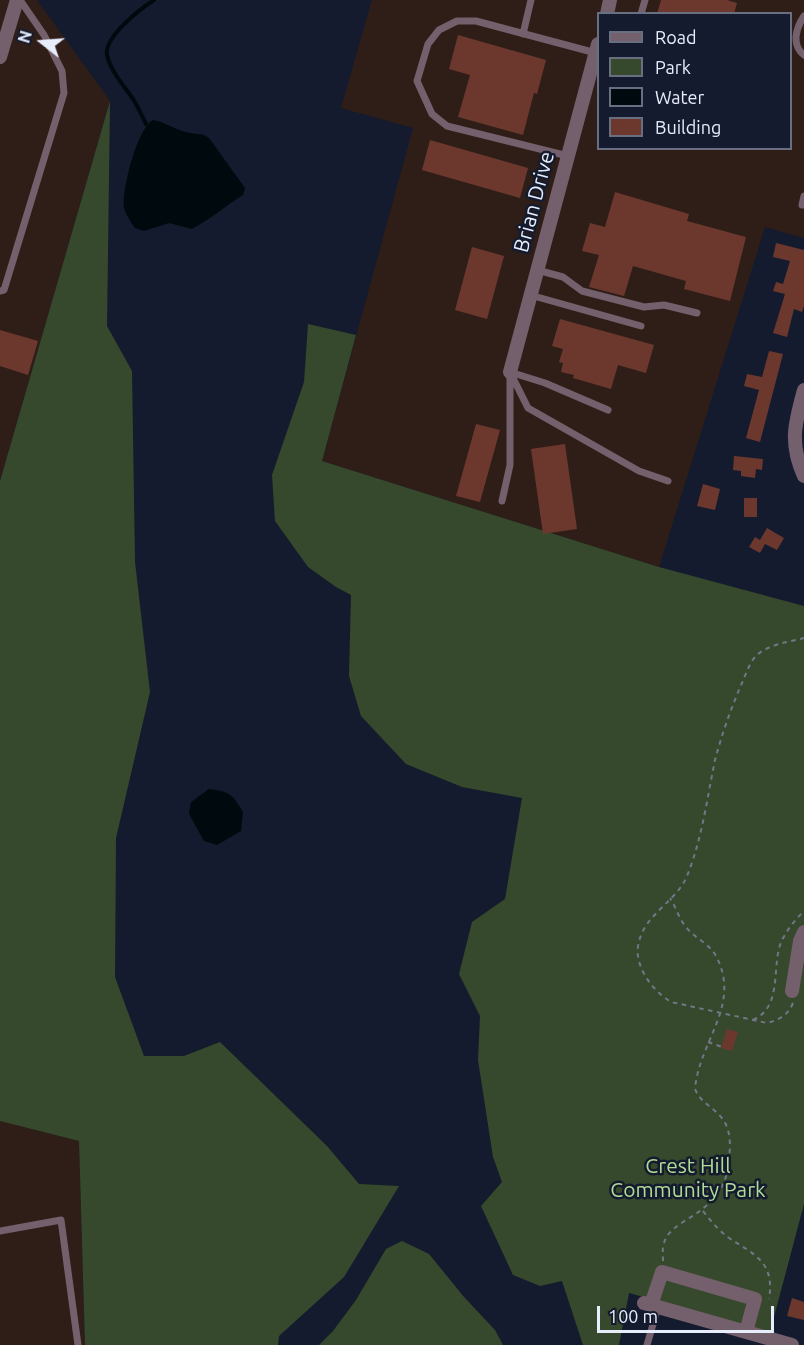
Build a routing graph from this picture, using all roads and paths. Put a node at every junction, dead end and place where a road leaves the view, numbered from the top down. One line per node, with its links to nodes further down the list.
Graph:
1 (18, 0): 7 (street); 13 (lane)
2 (531, 0): 4 (lane)
3 (804, 16): 6 (lane)
4 (523, 34): 5 (lane); 9 (lane)
5 (597, 48): 8 (street, Brian Drive)
6 (804, 55)
7 (0, 57)
8 (594, 79): 9 (street, Brian Drive)
9 (568, 156): 12 (street, Brian Drive)
10 (804, 196): 11 (lane)
11 (802, 205)
12 (537, 270): 14 (street, Brian Drive); 15 (lane)
13 (0, 291)
14 (530, 295): 16 (lane); 17 (street, Brian Drive)
15 (697, 313)
16 (641, 326)
17 (510, 372): 19 (lane); 21 (lane); 22 (lane)
18 (804, 390): 20 (street)
19 (608, 410)
20 (804, 476)
21 (668, 481)
22 (502, 501)
23 (804, 638): 24 (path)
24 (670, 898): 28 (path); 28 (path)
25 (804, 911): 29 (path)
26 (804, 932): 27 (street)
27 (792, 991): 29 (path)
28 (721, 1014): 29 (path); 30 (path)
29 (751, 1021)
30 (708, 1042): 31 (path); 32 (path)
31 (722, 1047)
32 (703, 1210): 34 (path); 35 (path)
33 (0, 1231): 38 (lane)
34 (662, 1272): 36 (street); 37 (street)
35 (768, 1299)
36 (651, 1305): 37 (street); 39 (lane)
37 (746, 1332): 40 (street)
38 (78, 1345)
39 (647, 1345)
40 (792, 1345)

